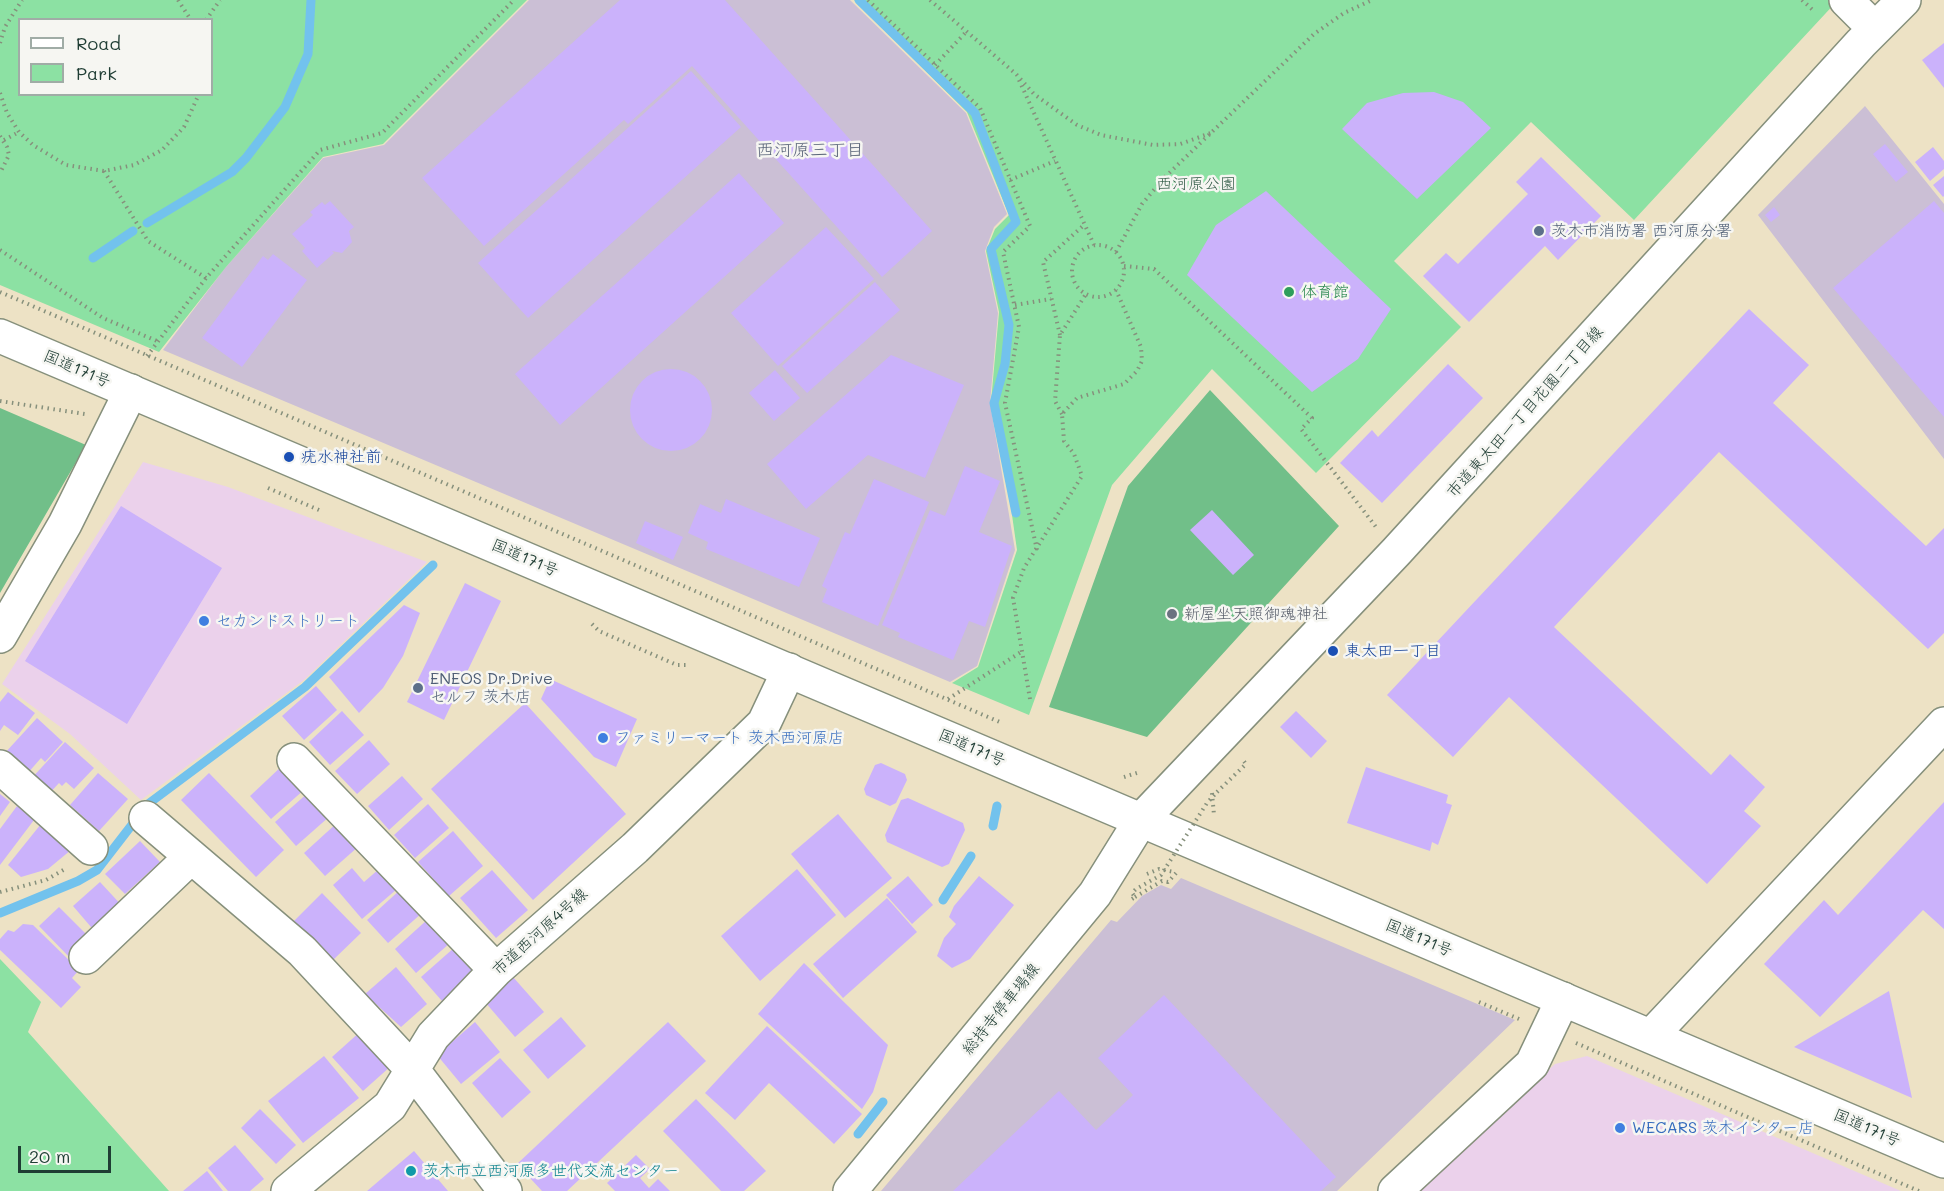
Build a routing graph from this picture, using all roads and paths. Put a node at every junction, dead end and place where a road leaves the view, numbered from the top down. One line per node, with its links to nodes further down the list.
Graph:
1 (22, 0): 14 (path)
2 (178, 0): 10 (path)
3 (220, 0): 11 (path)
4 (514, 0): 32 (path)
5 (868, 0): 15 (path)
6 (930, 0): 13 (path)
7 (1372, 0): 20 (path)
8 (1846, 0): 12 (main road)
9 (1904, 0): 12 (main road, 市道東太田一丁目花園二丁目線)
10 (190, 18)
11 (207, 18)
12 (1875, 29): 47 (main road, 市道東太田一丁目花園二丁目線)
13 (967, 31): 15 (path); 16 (path)
14 (0, 43)
15 (935, 65): 26 (path)
16 (1016, 74): 20 (path); 23 (path)
17 (0, 93): 19 (path)
18 (198, 96): 24 (path)
19 (19, 132): 22 (path); 24 (path)
20 (1214, 132): 30 (path)
21 (0, 136): 22 (path)
22 (4, 140): 25 (path)
23 (1055, 161): 26 (path); 27 (path)
24 (104, 171): 32 (path)
25 (0, 173)
26 (1010, 180): 37 (path)
27 (1084, 225): 28 (path); 36 (path)
28 (1094, 245): 30 (path); 35 (path)
29 (0, 250): 40 (path)
30 (1116, 252): 31 (path)
31 (1124, 266): 33 (path); 47 (path)
32 (206, 278): 40 (path)
33 (1116, 290): 35 (path); 44 (path)
34 (0, 292): 41 (path)
35 (1086, 294): 38 (path)
36 (1051, 299): 37 (path); 38 (path)
37 (1015, 305): 46 (path)
38 (1060, 335): 44 (path)
39 (0, 336): 42 (main road, 国道171号)
40 (157, 341): 41 (path)
41 (147, 356): 51 (path)
42 (131, 391): 48 (main road); 50 (main road, 国道171号)
43 (0, 401): 45 (path)
44 (1062, 414): 46 (path)
45 (96, 415)
46 (1037, 550): 49 (path)
47 (1396, 552): 61 (main road, 市道東太田一丁目花園二丁目線)
48 (0, 636)
49 (1021, 652): 51 (path); 52 (path)
50 (789, 670): 61 (main road, 国道171号); 67 (main road, 市道西河原4号線)
51 (948, 699): 54 (path)
52 (1030, 699)
53 (1944, 724): 69 (main road)
54 (1012, 728)
55 (294, 759): 67 (main road)
56 (1147, 766): 59 (path)
57 (0, 767): 62 (main road)
58 (1240, 770): 64 (path, bridge)
59 (1117, 774)
60 (146, 818): 63 (main road)
61 (1141, 820): 68 (main road, 国道171号); 74 (main road, 総持寺停車場線)
62 (91, 848): 65 (path)
63 (191, 857): 66 (main road); 70 (main road)
64 (1177, 872)
65 (0, 892)
66 (86, 957)
67 (496, 970): 70 (main road, 市道西河原4号線)
68 (1563, 999): 69 (main road, 国道171号); 75 (main road)
69 (1650, 1036): 71 (main road, 国道171号)
70 (412, 1069): 72 (main road, 市道西河原4号線); 73 (main road)
71 (1944, 1161)
72 (288, 1191)
73 (505, 1191)
74 (850, 1191)
75 (1395, 1191)

